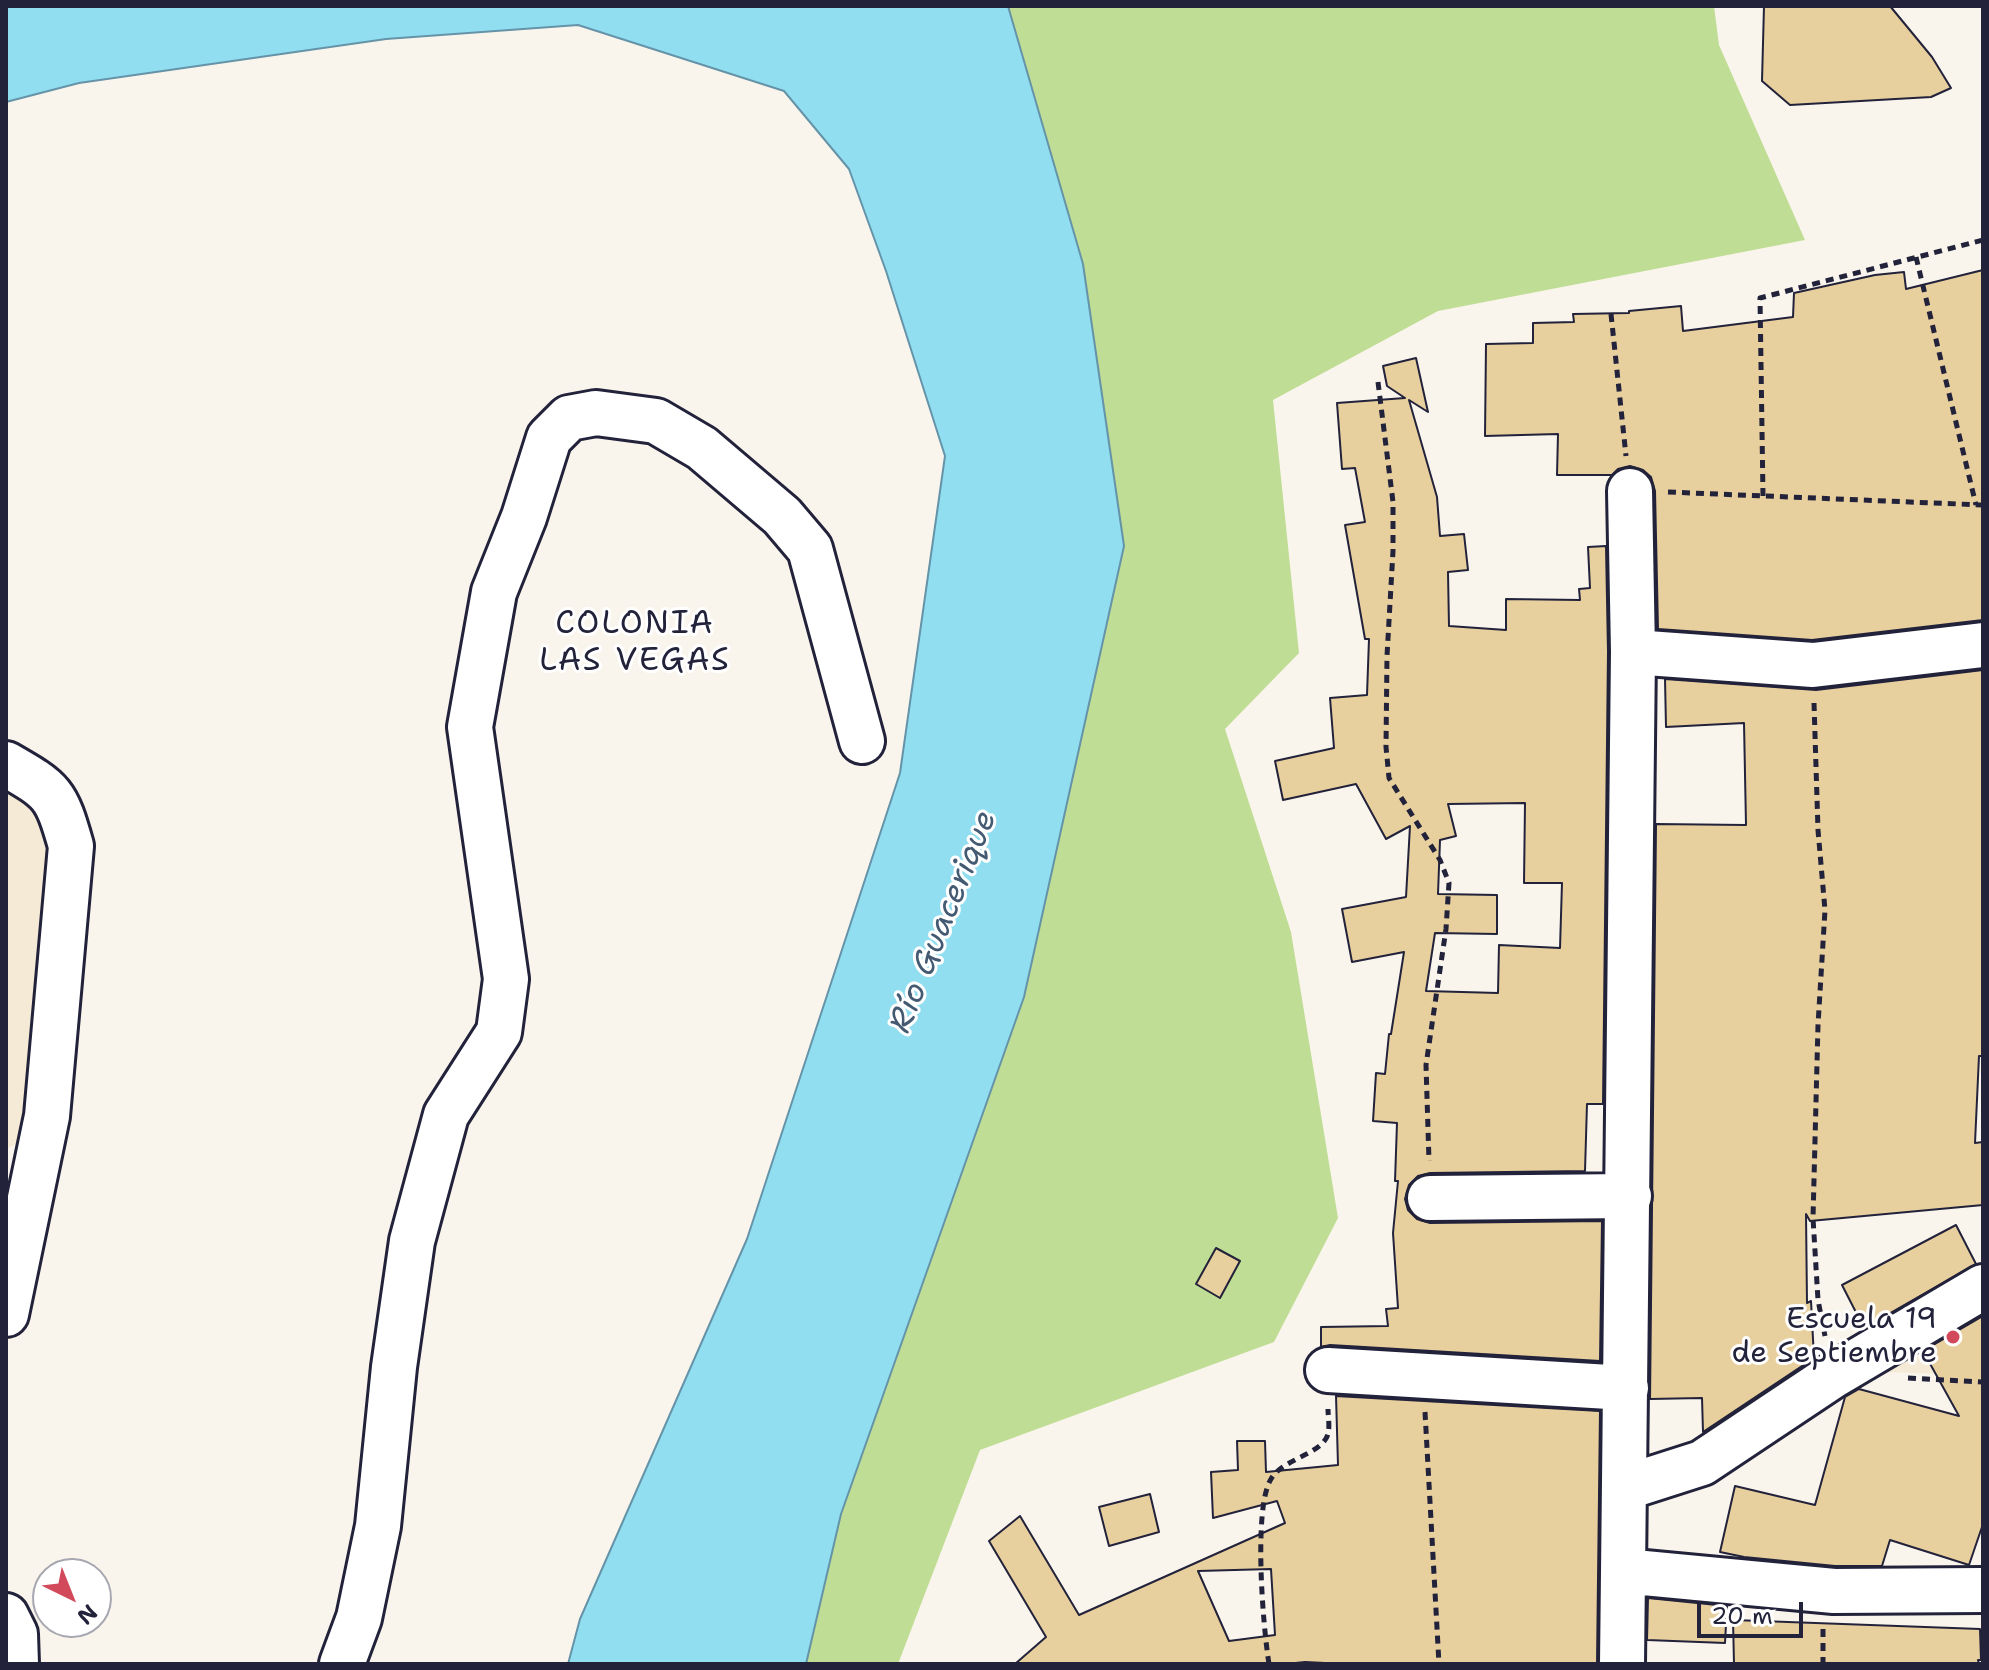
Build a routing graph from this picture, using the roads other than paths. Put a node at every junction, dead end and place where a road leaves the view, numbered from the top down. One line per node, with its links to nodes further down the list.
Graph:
1 (1630, 491): 3 (street)
2 (1983, 645): 3 (street)
3 (1633, 652): 6 (street)
4 (862, 741): 18 (street)
5 (6, 764): 8 (street)
6 (1629, 1196): 7 (street); 12 (street)
7 (1430, 1198)
8 (17, 1208): 10 (street)
9 (1983, 1287): 13 (street)
10 (6, 1314)
11 (1328, 1370): 12 (street)
12 (1626, 1388): 13 (street)
13 (1624, 1488): 14 (street)
14 (1623, 1571): 15 (street); 19 (street)
15 (1983, 1590)
16 (6, 1616): 17 (street)
17 (16, 1664)
18 (342, 1664)
19 (1622, 1664)

